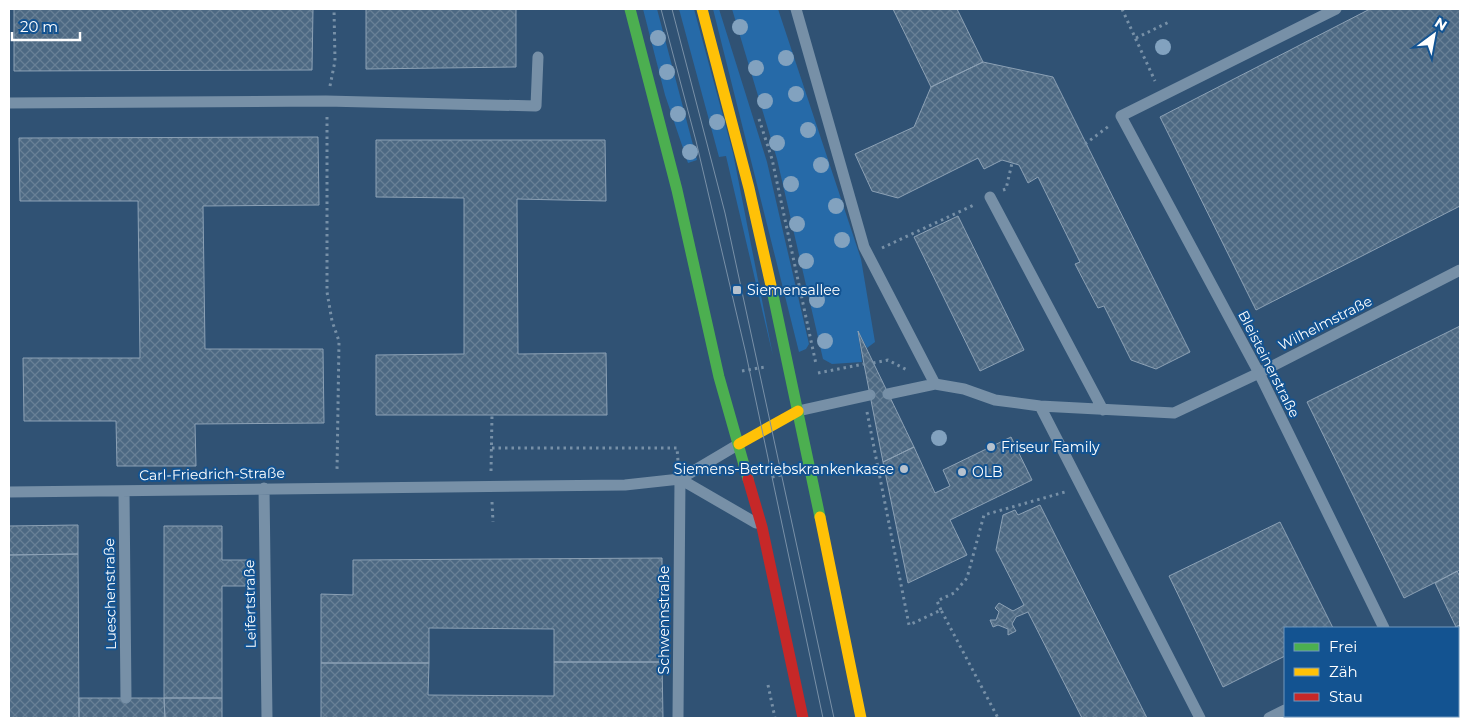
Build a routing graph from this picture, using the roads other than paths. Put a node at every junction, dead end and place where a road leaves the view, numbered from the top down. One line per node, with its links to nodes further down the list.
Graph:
1 (630, 9): 16 (main road)
2 (702, 9): 14 (main road)
3 (796, 9): 10 (lane)
4 (1336, 9): 9 (lane, Bleisteinerstraße)
5 (538, 56): 6 (lane)
6 (9, 103)
7 (990, 197): 15 (lane)
8 (1460, 270): 9 (lane, Wilhelmstraße)
9 (1259, 373): 15 (lane, Wilhelmstraße); 22 (lane, Bleisteinerstraße)
10 (935, 384): 11 (lane); 13 (lane, Wilhelmstraße)
11 (888, 394)
12 (867, 396): 14 (lane)
13 (1040, 406): 15 (lane, Wilhelmstraße); 29 (lane)
14 (798, 410): 16 (main road); 28 (main road)
15 (1103, 410)
16 (739, 444): 17 (lane); 21 (main road)
17 (680, 479): 18 (lane, Carl-Friedrich-Straße); 21 (lane); 26 (lane, Schwennstraße)
18 (264, 488): 19 (lane, Carl-Friedrich-Straße); 25 (lane, Leifertstraße)
19 (124, 490): 20 (lane, Carl-Friedrich-Straße); 23 (lane, Lueschenstraße)
20 (9, 492)
21 (762, 527): 27 (main road)
22 (1384, 627)
23 (126, 698)
24 (1284, 710): 30 (lane)
25 (267, 718)
26 (678, 718)
27 (803, 718)
28 (861, 718)
29 (1200, 718)
30 (1269, 718)

